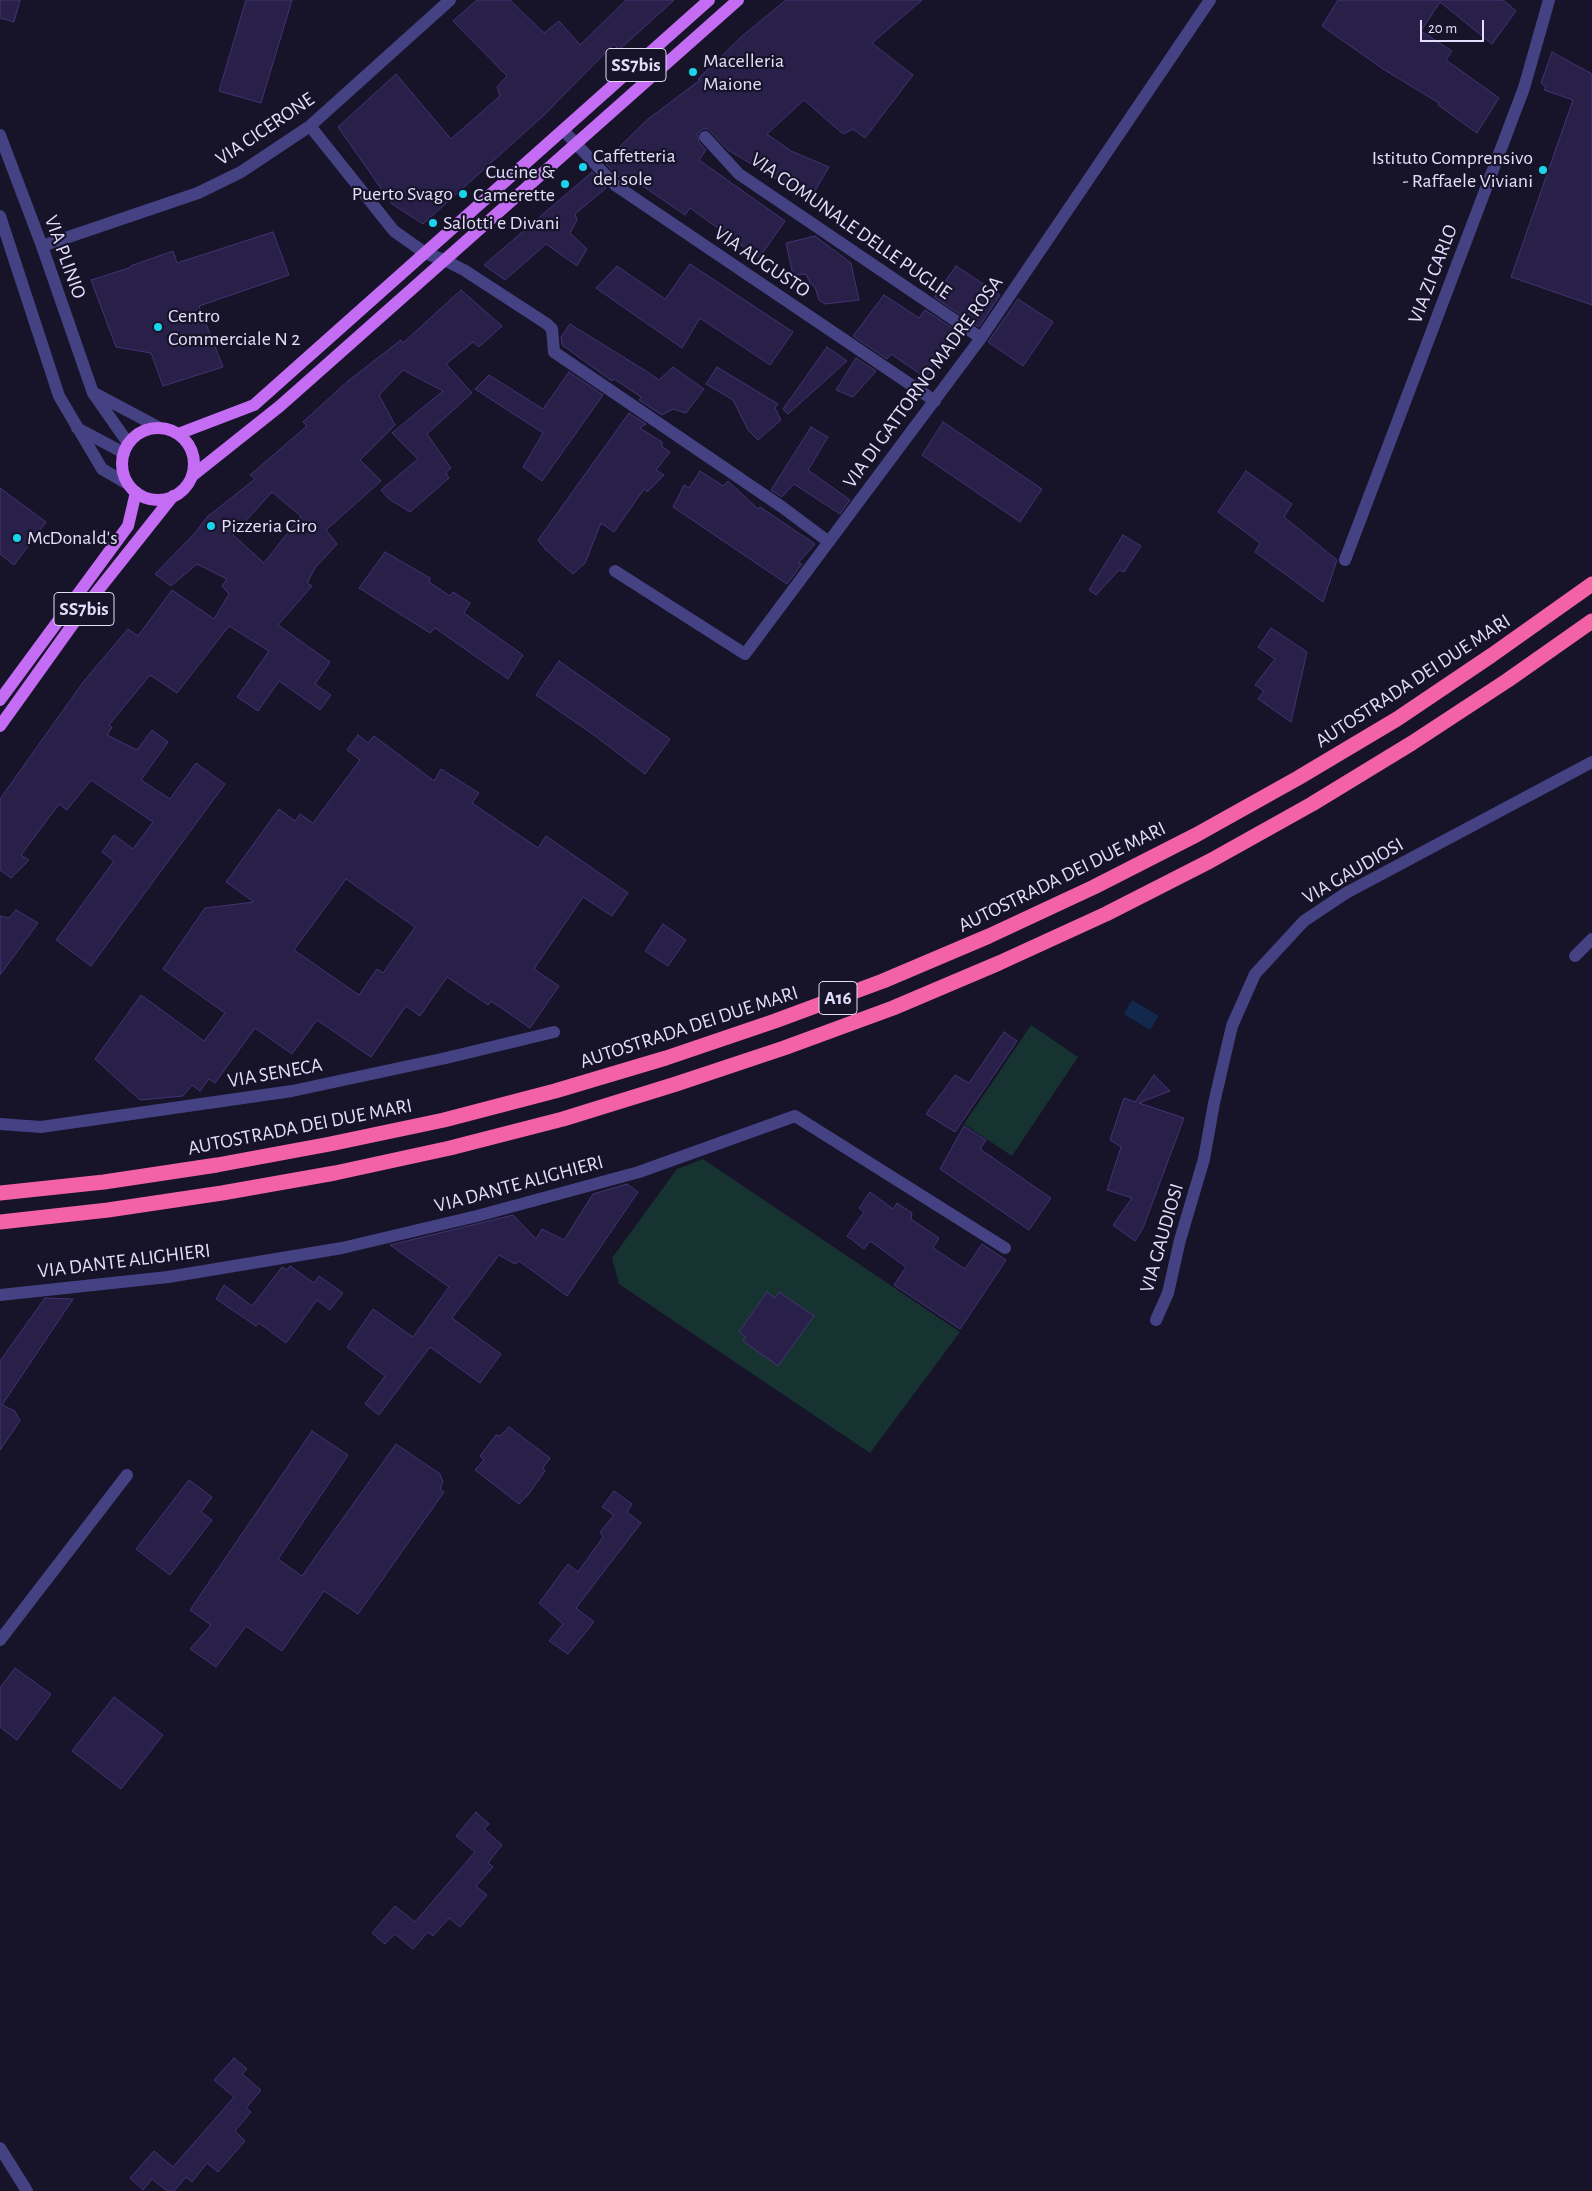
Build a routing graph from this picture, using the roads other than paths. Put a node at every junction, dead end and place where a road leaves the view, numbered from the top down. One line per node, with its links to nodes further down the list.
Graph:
1 (450, 0): 6 (street, VIA CICERONE)
2 (709, 0): 7 (main road, SS7bis)
3 (738, 0): 10 (main road, SS7bis)
4 (1210, 0): 15 (street, VIA DI GATTORNO MADRE ROSA)
5 (1549, 0): 26 (street, VIA ZI CARLO)
6 (310, 126): 12 (street, VIA CICERONE); 13 (street)
7 (563, 130): 10 (street); 13 (main road, SS7bis)
8 (0, 135): 12 (street, VIA PLINIO)
9 (705, 137): 15 (street, VIA COMUNALE DELLE PUGLIE)
10 (575, 144): 14 (main road, SS7bis); 17 (street, VIA AUGUSTO)
11 (0, 216): 18 (street)
12 (42, 246): 16 (street, VIA PLINIO)
13 (425, 253): 14 (street); 20 (main road, SS7bis)
14 (444, 260): 22 (main road, SS7bis); 25 (street)
15 (981, 338): 17 (street, VIA DI GATTORNO MADRE ROSA)
16 (93, 392): 19 (street); 21 (street, VIA PLINIO)
17 (935, 402): 25 (street, VIA DI GATTORNO MADRE ROSA)
18 (77, 428): 21 (street); 23 (street)
19 (160, 428): 20 (main road); 21 (main road)
20 (178, 434): 22 (main road)
21 (126, 448): 23 (main road, SS7bis)
22 (192, 476): 24 (main road, SS7bis)
23 (132, 488): 24 (main road); 30 (main road, SS7bis)
24 (173, 496): 31 (main road, SS7bis)
25 (829, 542): 27 (street, VIA DI GATTORNO MADRE ROSA)
26 (1345, 560)
27 (615, 572)
28 (1592, 584): 37 (highway, AUTOSTRADA DEI DUE MARI / A16)
29 (1592, 621): 38 (highway, A16)
30 (0, 700)
31 (0, 726)
32 (1592, 762): 41 (street, VIA GAUDIOSI)
33 (1592, 939): 34 (street)
34 (1574, 956)
35 (554, 1032): 36 (street, VIA SENECA)
36 (0, 1124)
37 (0, 1193)
38 (0, 1222)
39 (1005, 1248): 40 (street, VIA DANTE ALIGHIERI)
40 (0, 1295)
41 (1156, 1320)
42 (127, 1475): 43 (street)
43 (0, 1640)
44 (0, 2148): 45 (street)
45 (26, 2191)

